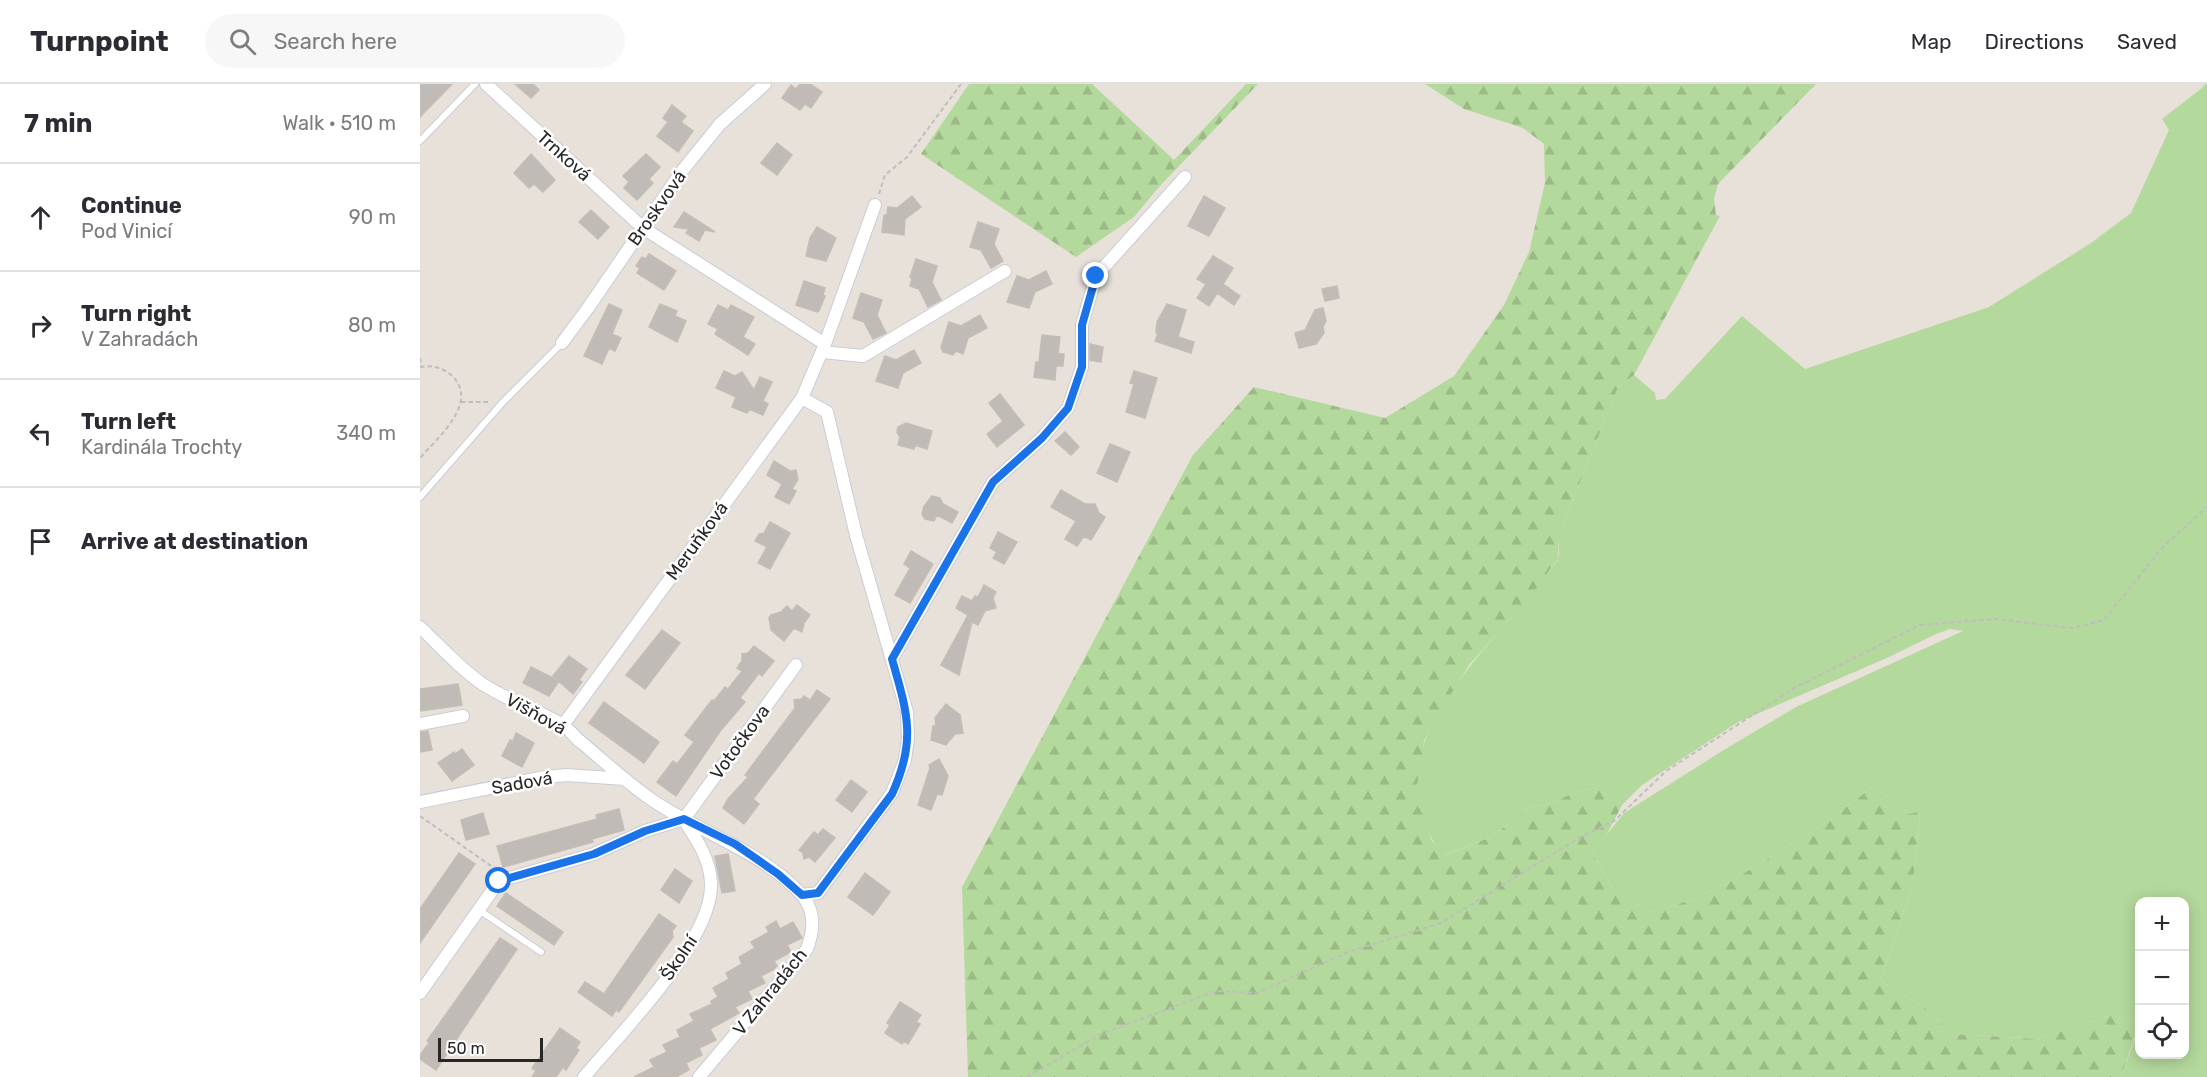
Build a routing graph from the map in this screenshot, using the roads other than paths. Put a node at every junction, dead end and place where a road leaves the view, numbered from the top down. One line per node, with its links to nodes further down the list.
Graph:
1 (475, 84): 4 (lane)
2 (486, 84): 7 (street, Trnková)
3 (765, 84): 7 (street, Broskvová)
4 (420, 141)
5 (1185, 177): 14 (street)
6 (875, 205): 10 (street, Meruňková)
7 (643, 228): 9 (street, Broskvová); 10 (street, Trnková)
8 (1005, 271): 10 (street)
9 (562, 343): 12 (lane)
10 (824, 348): 11 (street, Meruňková)
11 (802, 398): 14 (street); 18 (street, Meruňková)
12 (420, 496)
13 (420, 627): 18 (street, Višňová)
14 (892, 659): 22 (street)
15 (796, 665): 21 (street, Votočkova)
16 (463, 716): 17 (street)
17 (420, 724)
18 (563, 724): 19 (street, Višňová)
19 (625, 779): 20 (street, Sadová); 21 (street, Višňová)
20 (420, 802)
21 (684, 819): 22 (street, V Zahradách); 23 (street); 26 (street, Školní)
22 (802, 895): 27 (street, V Zahradách)
23 (478, 910): 24 (lane); 25 (street)
24 (541, 952)
25 (420, 993)
26 (584, 1077)
27 (699, 1077)

